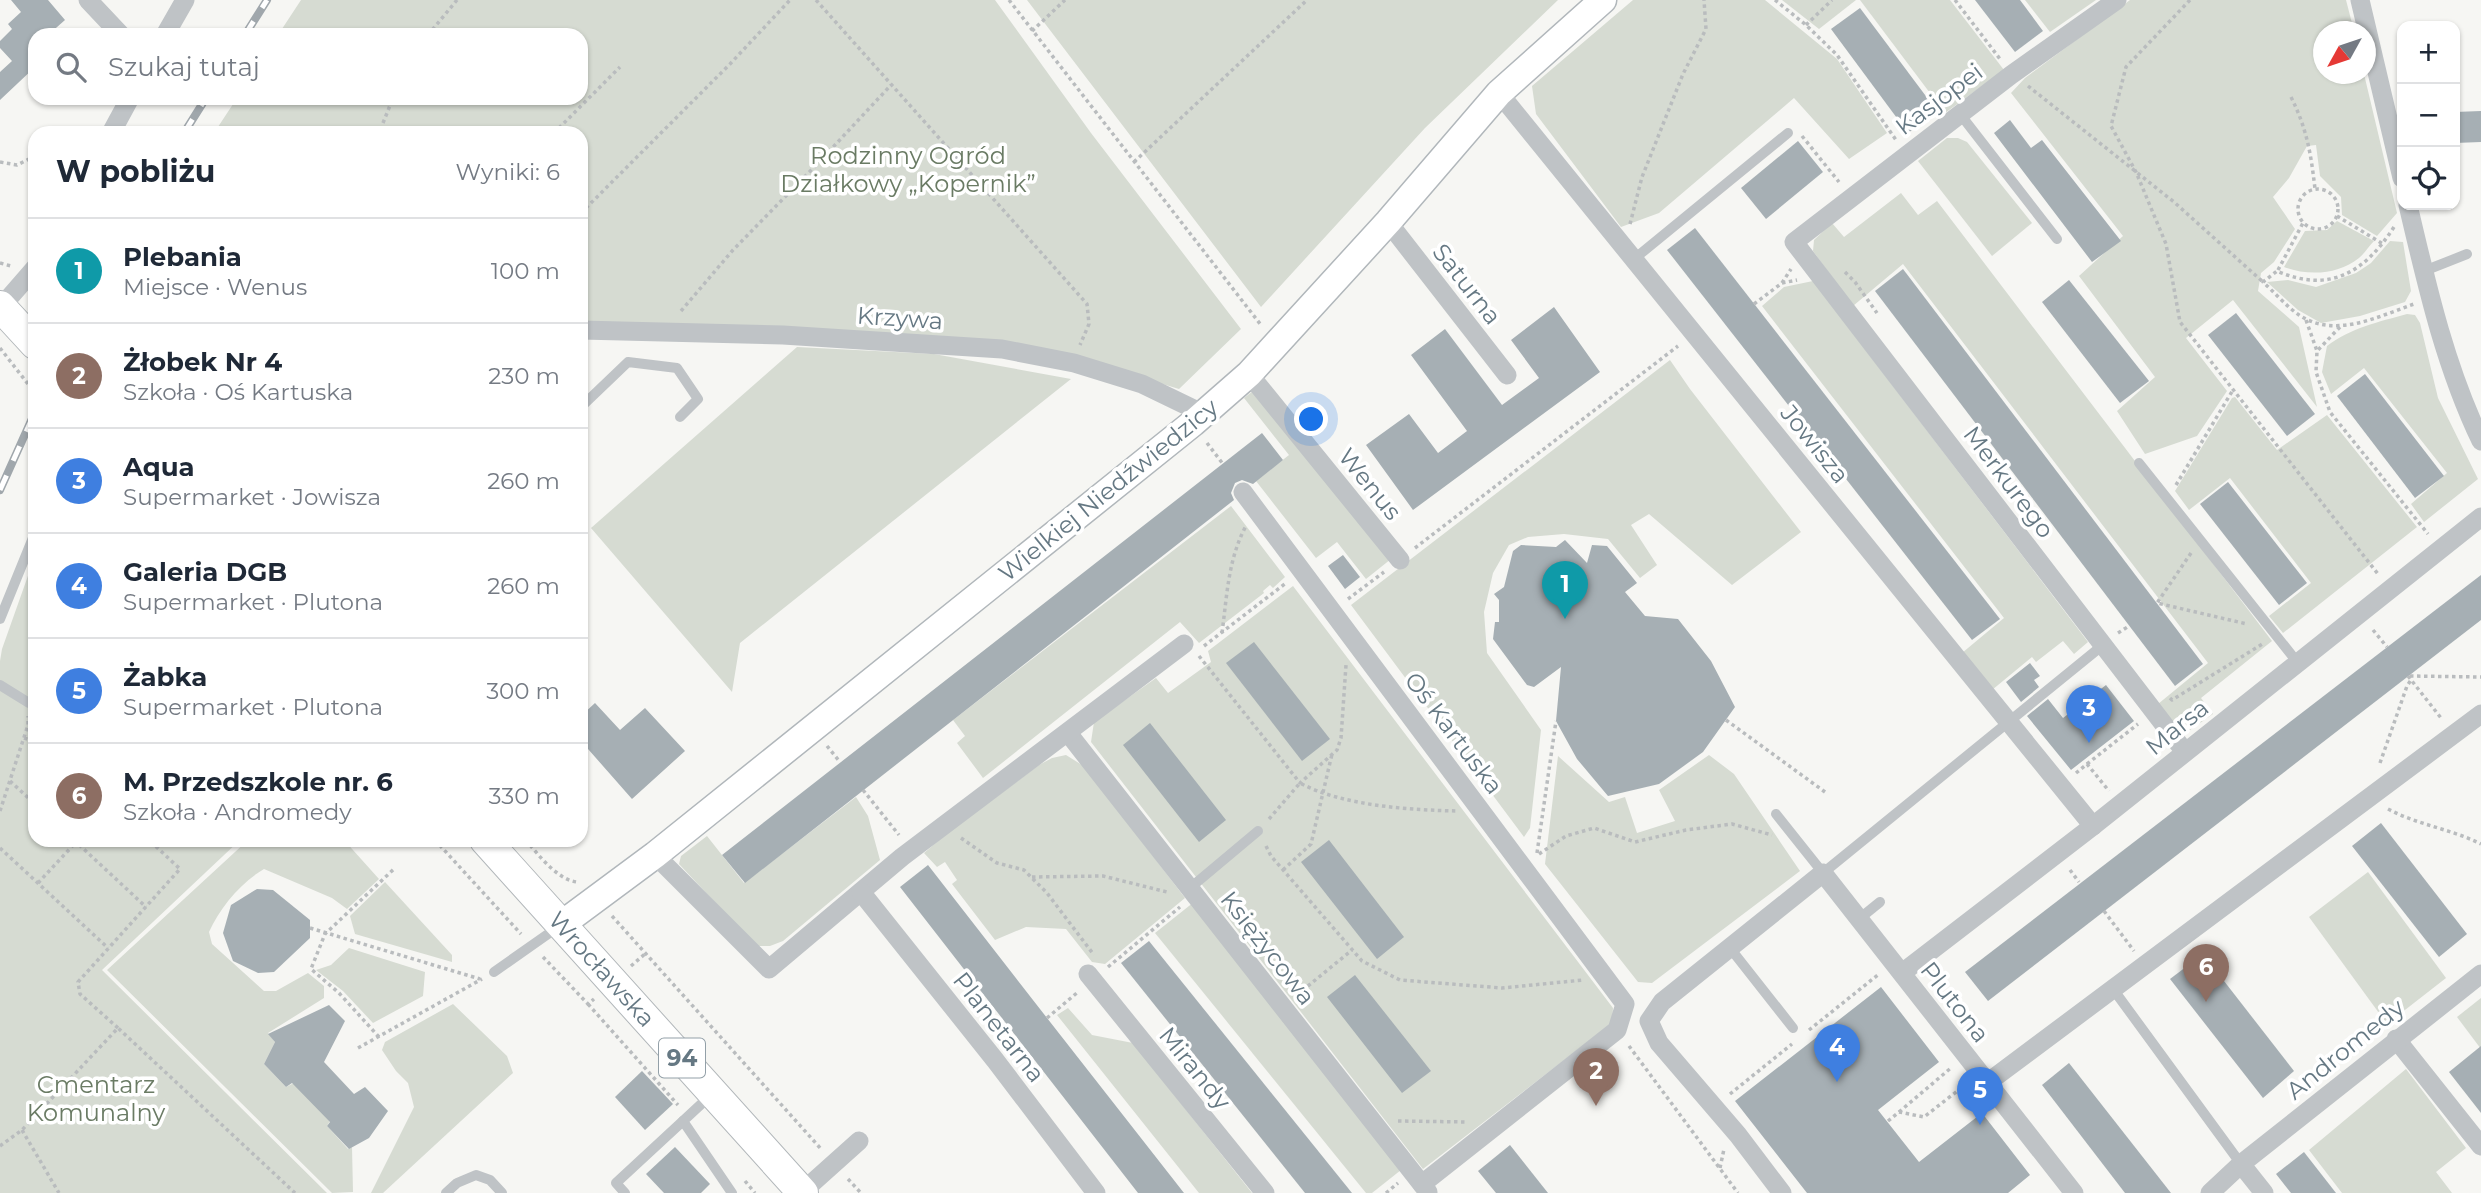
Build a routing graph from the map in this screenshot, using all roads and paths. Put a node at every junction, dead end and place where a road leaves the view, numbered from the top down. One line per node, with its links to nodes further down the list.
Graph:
1 (88, 0): 18 (street)
2 (185, 0): 19 (street)
3 (457, 0): 20 (path)
4 (790, 0): 44 (path)
5 (816, 0): 24 (path)
6 (1009, 0): 21 (path)
7 (1065, 0): 21 (path)
8 (1307, 0): 40 (path)
9 (1603, 0): 25 (street, Wielkiej Niedźwiedzicy)
10 (1704, 0): 53 (path)
11 (1775, 0): 17 (path)
12 (1832, 0): 17 (path)
13 (1955, 0): 23 (path)
14 (2118, 0): 23 (street, Kasjopei)
15 (2190, 0): 41 (path)
16 (2360, 0): 37 (street)
17 (1806, 25): 36 (path)
18 (114, 28)
19 (169, 28)
20 (434, 28)
21 (1032, 31): 40 (path)
22 (620, 67): 27 (path)
23 (2012, 74): 31 (street, Kasjopei); 41 (path)
24 (891, 85): 65 (path); 71 (path)
25 (1499, 93): 47 (street, Wielkiej Niedźwiedzicy); 53 (street, Jowisza)
26 (2291, 97): 42 (path)
27 (588, 99)
28 (126, 105): 33 (street)
29 (390, 105): 32 (path)
30 (582, 105): 34 (path)
31 (1960, 114): 36 (street, Kasjopei); 50 (lane)
32 (383, 123)
33 (115, 126)
34 (561, 126)
35 (1788, 133): 43 (path); 53 (lane)
36 (1906, 155): 43 (street, Kasjopei)
37 (2397, 157)
38 (28, 160): 39 (path)
39 (0, 162)
40 (1134, 162): 68 (path)
41 (2136, 172): 58 (path); 75 (path)
42 (2315, 189): 46 (path); 48 (path)
43 (1851, 197): 52 (street, Kasjopei)
44 (588, 206)
45 (2410, 210): 56 (street)
46 (2337, 216): 48 (path); 51 (path)
47 (1388, 222): 68 (street, Wielkiej Niedźwiedzicy); 73 (street, Saturna)
48 (2303, 223): 55 (path)
49 (2395, 224): 51 (path)
50 (2057, 239)
51 (2383, 244): 55 (path)
52 (1798, 247): 60 (path); 97 (street, Merkurego)
53 (1629, 253): 67 (street, Jowisza)
54 (2467, 254): 56 (lane)
55 (2277, 271): 58 (path)
56 (2424, 271): 59 (street)
57 (28, 276): 61 (street)
58 (2263, 282): 62 (path)
59 (2430, 298): 63 (path); 79 (street)
60 (1754, 304)
61 (1, 307): 66 (main road)
62 (2305, 318): 63 (path); 70 (path)
63 (2340, 327): 70 (path)
64 (588, 330): 65 (street, Krzywa)
65 (662, 333): 71 (street, Krzywa)
66 (28, 336)
67 (1697, 337): 88 (path); 108 (street, Jowisza)
68 (1275, 343): 72 (street, Wielkiej Niedźwiedzicy)
69 (0, 348): 74 (path)
70 (2317, 351): 87 (path)
71 (1074, 363): 77 (street, Krzywa)
72 (1249, 374): 77 (street, Wielkiej Niedźwiedzicy); 88 (street, Wenus)
73 (1507, 375)
74 (28, 384)
75 (2233, 390): 82 (path); 90 (path)
76 (588, 400): 78 (lane)
77 (1204, 414): 141 (street, Wielkiej Niedźwiedzicy)
78 (680, 417)
79 (2481, 441)
80 (2139, 463): 82 (lane)
81 (1243, 492): 83 (street, Oś Kartuska)
82 (2168, 499): 85 (lane)
83 (1255, 509): 89 (street, Oś Kartuska); 93 (path)
84 (2481, 517): 87 (street, Marsa)
85 (2200, 539): 94 (lane); 94 (path)
86 (28, 550): 92 (lane)
87 (2441, 550): 90 (street, Marsa)
88 (1400, 560): 91 (path)
89 (1302, 571): 91 (street, Oś Kartuska); 93 (path)
90 (2390, 590): 98 (street, Marsa)
91 (1332, 611): 95 (street, Oś Kartuska)
92 (0, 619)
93 (1222, 632): 119 (path)
94 (2274, 632): 98 (lane); 102 (path)
95 (1349, 634): 115 (path); 127 (street, Oś Kartuska)
96 (1184, 644): 110 (street)
97 (2103, 645): 104 (street, Merkurego); 108 (lane)
98 (2298, 663): 114 (street, Marsa)
99 (2481, 677): 100 (path)
100 (2411, 680): 111 (path); 123 (path)
101 (0, 685): 103 (lane)
102 (2165, 691)
103 (28, 702)
104 (2153, 712): 114 (street, Merkurego); 116 (path)
105 (2481, 714): 111 (street)
106 (1726, 720): 121 (path)
107 (1556, 721): 142 (path)
108 (2008, 723): 129 (street, Jowisza); 145 (lane)
109 (28, 725): 112 (path)
110 (1068, 733): 130 (street); 149 (street, Księżycowa)
111 (2454, 734): 123 (street)
112 (24, 738): 113 (path); 118 (path)
113 (28, 739)
114 (2185, 752): 125 (street, Marsa)
115 (1332, 754): 119 (path); 122 (path)
116 (2087, 764): 117 (path); 125 (path)
117 (2071, 778)
118 (10, 780): 124 (path); 126 (path)
119 (1300, 783): 122 (path); 131 (path)
120 (863, 790): 140 (path)
121 (1825, 792)
122 (1323, 793): 127 (path); 144 (path)
123 (2370, 796): 132 (path); 161 (street)
124 (28, 797)
125 (2120, 804): 129 (street, Marsa)
126 (0, 811)
127 (1482, 812): 142 (street, Oś Kartuska)
128 (1776, 814): 133 (lane)
129 (2093, 826): 164 (street, Marsa)
130 (944, 827): 140 (street); 146 (path)
131 (1258, 831): 144 (path); 149 (lane)
132 (2481, 844)
133 (1800, 845): 142 (path); 145 (lane)
134 (71, 847): 147 (path)
135 (82, 847): 152 (path)
136 (156, 847): 152 (path)
137 (491, 847): 155 (main road, Wrocławska / 94)
138 (533, 847): 150 (path)
139 (0, 848): 147 (path)
140 (912, 850): 148 (street)
141 (655, 855): 148 (street); 150 (street, Wielkiej Niedźwiedzicy)
142 (1530, 860): 166 (street, Oś Kartuska)
143 (395, 868): 157 (path)
144 (1283, 870): 160 (path)
145 (1823, 873): 154 (street, Plutona); 159 (street)
146 (1032, 877): 149 (path); 162 (path)
147 (38, 883): 158 (path)
148 (861, 892): 211 (street, Planetarna)
149 (1192, 894): 162 (path); 171 (street, Księżycowa)
150 (600, 896): 155 (street, Wielkiej Niedźwiedzicy); 198 (path)
151 (1880, 902): 154 (lane)
152 (146, 907): 158 (path)
153 (2104, 911): 161 (path)
154 (1859, 919): 164 (street, Plutona)
155 (562, 924): 163 (lane); 187 (main road, Wrocławska / 94)
156 (310, 928): 157 (path)
157 (325, 934): 178 (path); 178 (path)
158 (108, 948): 174 (path)
159 (1730, 948): 175 (lane); 214 (street)
160 (1352, 950): 166 (path); 171 (path)
161 (2144, 964): 169 (street)
162 (1096, 968): 212 (street, Mirandy)
163 (494, 972)
164 (1902, 973): 186 (street, Plutona)
165 (2481, 974): 179 (street, Andromedy)
166 (1606, 978): 176 (street, Oś Kartuska)
167 (1859, 982): 168 (path)
168 (1863, 987)
169 (2113, 989): 186 (street); 199 (lane)
170 (589, 1004): 190 (path)
171 (1283, 1007): 201 (street, Księżycowa)
172 (1822, 1012): 173 (path)
173 (1826, 1017)
174 (118, 1028): 194 (path); 203 (path)
175 (1793, 1028)
176 (1617, 1030): 193 (street); 213 (path)
177 (1807, 1032): 180 (path)
178 (379, 1037): 181 (path)
179 (2396, 1039): 197 (street); 199 (street, Andromedy)
180 (1813, 1040)
181 (358, 1048)
182 (1771, 1054): 183 (path)
183 (1775, 1058)
184 (1956, 1064): 189 (path)
185 (1734, 1082): 188 (path)
186 (1979, 1082): 189 (path); 215 (street, Plutona)
187 (713, 1093): 190 (lane); 209 (main road, Wrocławska / 94)
188 (1726, 1097)
189 (1899, 1112): 192 (path)
190 (685, 1119): 206 (lane); 207 (lane)
191 (1394, 1121): 193 (path)
192 (1888, 1121)
193 (1500, 1123): 201 (street)
194 (22, 1130): 196 (path); 202 (path)
195 (859, 1141): 198 (street)
196 (0, 1146)
197 (2481, 1146)
198 (834, 1163): 209 (street); 210 (path)
199 (2241, 1164): 216 (street, Andromedy); 217 (street)
200 (738, 1174): 208 (path)
201 (1425, 1189)
202 (59, 1193)
203 (295, 1193)
204 (446, 1193): 205 (lane)
205 (502, 1193)
206 (625, 1193)
207 (732, 1193)
208 (755, 1193)
209 (803, 1193)
210 (861, 1193)
211 (1096, 1193)
212 (1265, 1193)
213 (1738, 1193)
214 (1782, 1193)
215 (2074, 1193)
216 (2210, 1193)
217 (2264, 1193)

